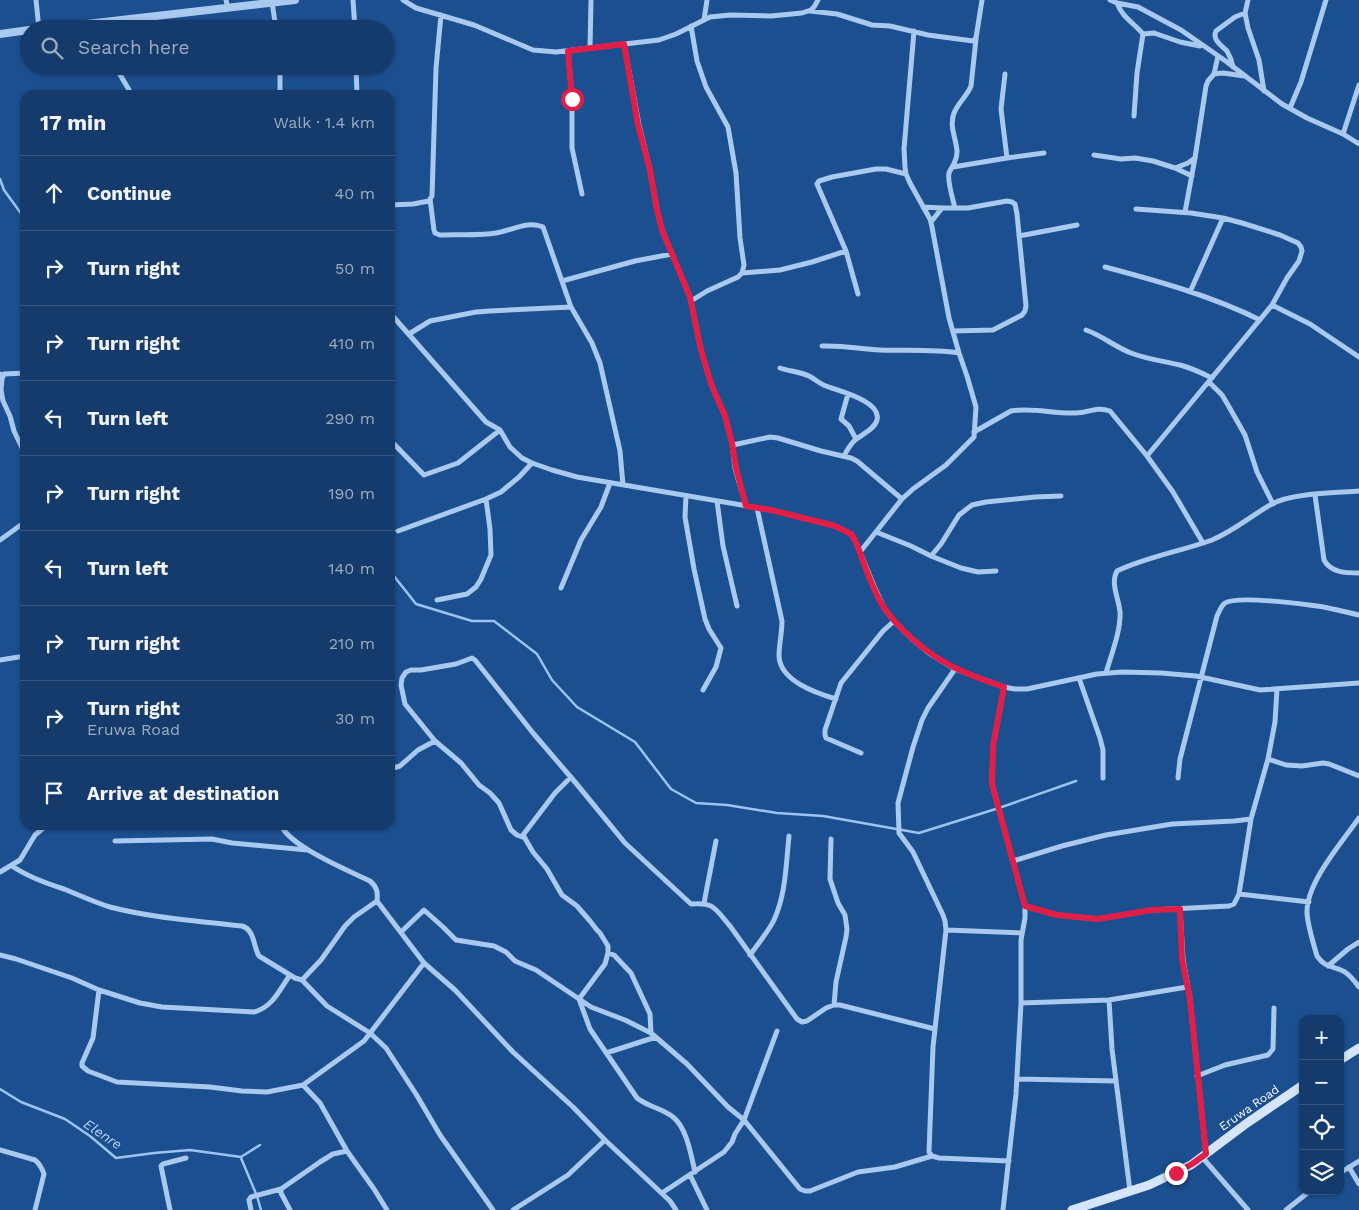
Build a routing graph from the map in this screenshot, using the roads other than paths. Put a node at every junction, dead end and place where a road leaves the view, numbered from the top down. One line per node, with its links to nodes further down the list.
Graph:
1 (36, 0): 18 (street)
2 (292, 0): 12 (street)
3 (353, 0): 21 (street)
4 (403, 0): 17 (street)
5 (591, 0): 31 (street)
6 (707, 0): 22 (street)
7 (818, 0): 15 (street)
8 (982, 0): 28 (street)
9 (1110, 0): 13 (street)
10 (1248, 0): 16 (street)
11 (1326, 0): 46 (street)
12 (272, 2): 14 (street); 20 (street)
13 (1117, 3): 27 (street); 30 (street)
14 (227, 4): 19 (street)
15 (808, 11): 22 (street); 25 (street)
16 (1245, 13): 34 (street); 45 (street)
17 (441, 15): 32 (street); 59 (street)
18 (39, 20)
19 (130, 20)
20 (275, 20)
21 (354, 20)
22 (704, 20): 23 (street)
23 (690, 26): 29 (street); 73 (street)
24 (20, 31): 26 (street)
25 (914, 31): 28 (street); 56 (street)
26 (0, 34)
27 (1143, 34): 30 (street); 47 (street)
28 (976, 38): 54 (street)
29 (624, 44): 31 (street); 71 (street)
30 (1203, 46): 33 (street)
31 (590, 48): 32 (street)
32 (568, 51): 58 (street)
33 (1218, 56): 34 (street); 36 (street)
34 (1234, 67): 40 (street)
35 (1005, 74): 52 (street)
36 (1214, 74): 40 (street); 53 (street)
37 (120, 75): 42 (street)
38 (280, 75): 43 (street)
39 (356, 75): 44 (street)
40 (1245, 76): 45 (street)
41 (1359, 85): 48 (street)
42 (129, 90)
43 (280, 90)
44 (357, 90)
45 (1264, 91): 46 (street)
46 (1290, 108): 48 (street)
47 (1134, 116)
48 (1343, 134): 49 (street)
49 (1359, 144)
50 (1044, 153): 52 (street)
51 (1094, 155): 55 (street)
52 (1007, 158): 54 (street)
53 (1195, 158): 55 (street); 57 (street)
54 (953, 167): 63 (street)
55 (1175, 168): 57 (street)
56 (906, 174): 61 (street); 70 (street)
57 (1192, 176): 65 (street)
58 (582, 194)
59 (430, 199): 60 (street); 74 (street)
60 (395, 205)
61 (923, 207): 62 (street); 67 (street)
62 (942, 208): 63 (street); 67 (street)
63 (954, 208): 69 (street)
64 (1136, 209): 65 (street)
65 (1185, 212): 66 (street)
66 (1223, 218): 75 (street); 78 (street)
67 (931, 222): 83 (street)
68 (1077, 225): 69 (street)
69 (1019, 236): 83 (street)
70 (846, 251): 73 (street); 76 (street)
71 (672, 254): 74 (street); 77 (street)
72 (1105, 267): 75 (street)
73 (742, 273): 77 (street)
74 (562, 281): 79 (street)
75 (1190, 292): 81 (street)
76 (858, 294)
77 (691, 301): 98 (street)
78 (1272, 305): 81 (street); 87 (street)
79 (571, 307): 84 (street); 103 (street)
80 (395, 319): 84 (street)
81 (1260, 320): 91 (street)
82 (1086, 330): 91 (street)
83 (953, 331): 86 (street)
84 (409, 334): 93 (street)
85 (822, 346): 86 (street)
86 (958, 353): 94 (street)
87 (1359, 357)
88 (780, 368): 92 (street)
89 (20, 373): 90 (street)
90 (1, 376): 96 (street)
91 (1211, 380): 100 (street); 111 (street)
92 (848, 394): 95 (street); 95 (street)
93 (500, 430): 97 (street); 101 (street)
94 (974, 432): 100 (street); 109 (street)
95 (856, 439): 99 (street)
96 (20, 444)
97 (395, 445)
98 (732, 445): 99 (street); 112 (street)
99 (844, 456): 109 (street)
100 (1147, 456): 118 (street)
101 (532, 463): 102 (street); 108 (street)
102 (610, 483): 103 (street); 123 (street)
103 (623, 485): 106 (street)
104 (1359, 491): 105 (street)
105 (1315, 495): 111 (street); 122 (street)
106 (686, 496): 110 (street); 137 (street)
107 (1061, 496): 120 (street)
108 (486, 499): 115 (street); 124 (street)
109 (902, 499): 116 (street)
110 (717, 501): 112 (street); 125 (street)
111 (1272, 504): 118 (street)
112 (746, 506): 113 (street)
113 (757, 508): 119 (street); 138 (street)
114 (20, 526): 117 (street)
115 (398, 531)
116 (876, 532): 119 (street); 120 (street)
117 (0, 540)
118 (1203, 543): 131 (street)
119 (860, 552): 127 (street)
120 (931, 556): 121 (street)
121 (996, 571)
122 (1359, 573)
123 (561, 588)
124 (436, 600)
125 (737, 606)
126 (1359, 615): 132 (street)
127 (894, 620): 130 (street); 138 (street)
128 (20, 657): 129 (street)
129 (0, 660)
130 (955, 669): 135 (street); 166 (street)
131 (1106, 673): 132 (street); 133 (street)
132 (1202, 677): 136 (street); 146 (street)
133 (1079, 678): 135 (street); 145 (street)
134 (1359, 683): 136 (street)
135 (1004, 687): 157 (street)
136 (1277, 689): 141 (street)
137 (703, 690)
138 (836, 699): 140 (street)
139 (435, 741): 142 (street); 144 (street); 152 (street)
140 (861, 753)
141 (1268, 759): 143 (street); 148 (street)
142 (395, 768)
143 (1359, 776)
144 (571, 777): 152 (street); 163 (street)
145 (1103, 778)
146 (1178, 778)
147 (1359, 818): 162 (street)
148 (1251, 819): 157 (street); 160 (street)
149 (42, 830): 158 (street)
150 (283, 830): 156 (street)
151 (789, 836): 172 (street)
152 (525, 838): 170 (street)
153 (831, 839): 183 (street)
154 (716, 841): 163 (street)
155 (116, 842): 156 (street)
156 (307, 850): 161 (street)
157 (1012, 862): 164 (street)
158 (12, 866): 159 (street); 175 (street)
159 (0, 872)
160 (1239, 894): 162 (street); 165 (street)
161 (377, 900): 167 (street); 176 (street)
162 (1308, 902): 174 (street)
163 (704, 903): 172 (street)
164 (1025, 906): 165 (street); 168 (street)
165 (1180, 909): 178 (street)
166 (946, 930): 168 (street); 185 (street)
167 (401, 932): 173 (street); 180 (street)
168 (1022, 933): 182 (street)
169 (1359, 942): 174 (street)
170 (608, 953): 180 (street); 188 (street)
171 (0, 955): 179 (street)
172 (750, 955): 183 (street)
173 (424, 963): 187 (street); 198 (street)
174 (1328, 966): 177 (street)
175 (290, 975): 176 (street); 179 (street)
176 (302, 980): 187 (street)
177 (1359, 987)
178 (1188, 988): 181 (street); 192 (street)
179 (99, 990): 195 (street)
180 (579, 999): 188 (street); 190 (street)
181 (1109, 1000): 182 (street); 194 (street)
182 (1021, 1003): 193 (street)
183 (834, 1005): 185 (street)
184 (1274, 1008): 192 (street)
185 (935, 1029): 202 (street)
186 (777, 1031): 197 (street)
187 (370, 1033): 195 (street); 220 (street)
188 (653, 1035): 190 (street); 197 (street)
189 (1359, 1048): 191 (main road)
190 (606, 1053): 208 (street)
191 (1344, 1057)
192 (1197, 1076): 201 (street)
193 (1017, 1079): 194 (street); 204 (street)
194 (1116, 1081): 211 (street)
195 (303, 1085): 200 (street)
196 (1299, 1088): 201 (main road, Eruwa Road)
197 (744, 1120): 202 (street); 208 (street)
198 (604, 1140): 212 (street); 221 (street)
199 (0, 1150): 215 (street)
200 (347, 1151): 210 (street); 219 (street)
201 (1204, 1155): 211 (main road, Eruwa Road); 226 (street)
202 (932, 1156): 204 (street)
203 (186, 1158): 216 (street)
204 (1008, 1161): 224 (street)
205 (1359, 1161): 206 (street)
206 (1349, 1167): 207 (street); 209 (street)
207 (1344, 1170)
208 (692, 1173): 212 (street); 223 (street)
209 (1359, 1184)
210 (282, 1189): 217 (street); 218 (street)
211 (1130, 1191): 214 (main road, Eruwa Road)
212 (662, 1194): 222 (street)
213 (1305, 1195): 227 (street)
214 (1091, 1208): 225 (main road, Eruwa Road)
215 (35, 1210)
216 (170, 1210)
217 (251, 1210)
218 (290, 1210)
219 (387, 1210)
220 (493, 1210)
221 (513, 1210)
222 (676, 1210)
223 (707, 1210)
224 (1003, 1210)
225 (1072, 1210)
226 (1248, 1210)
227 (1286, 1210)

